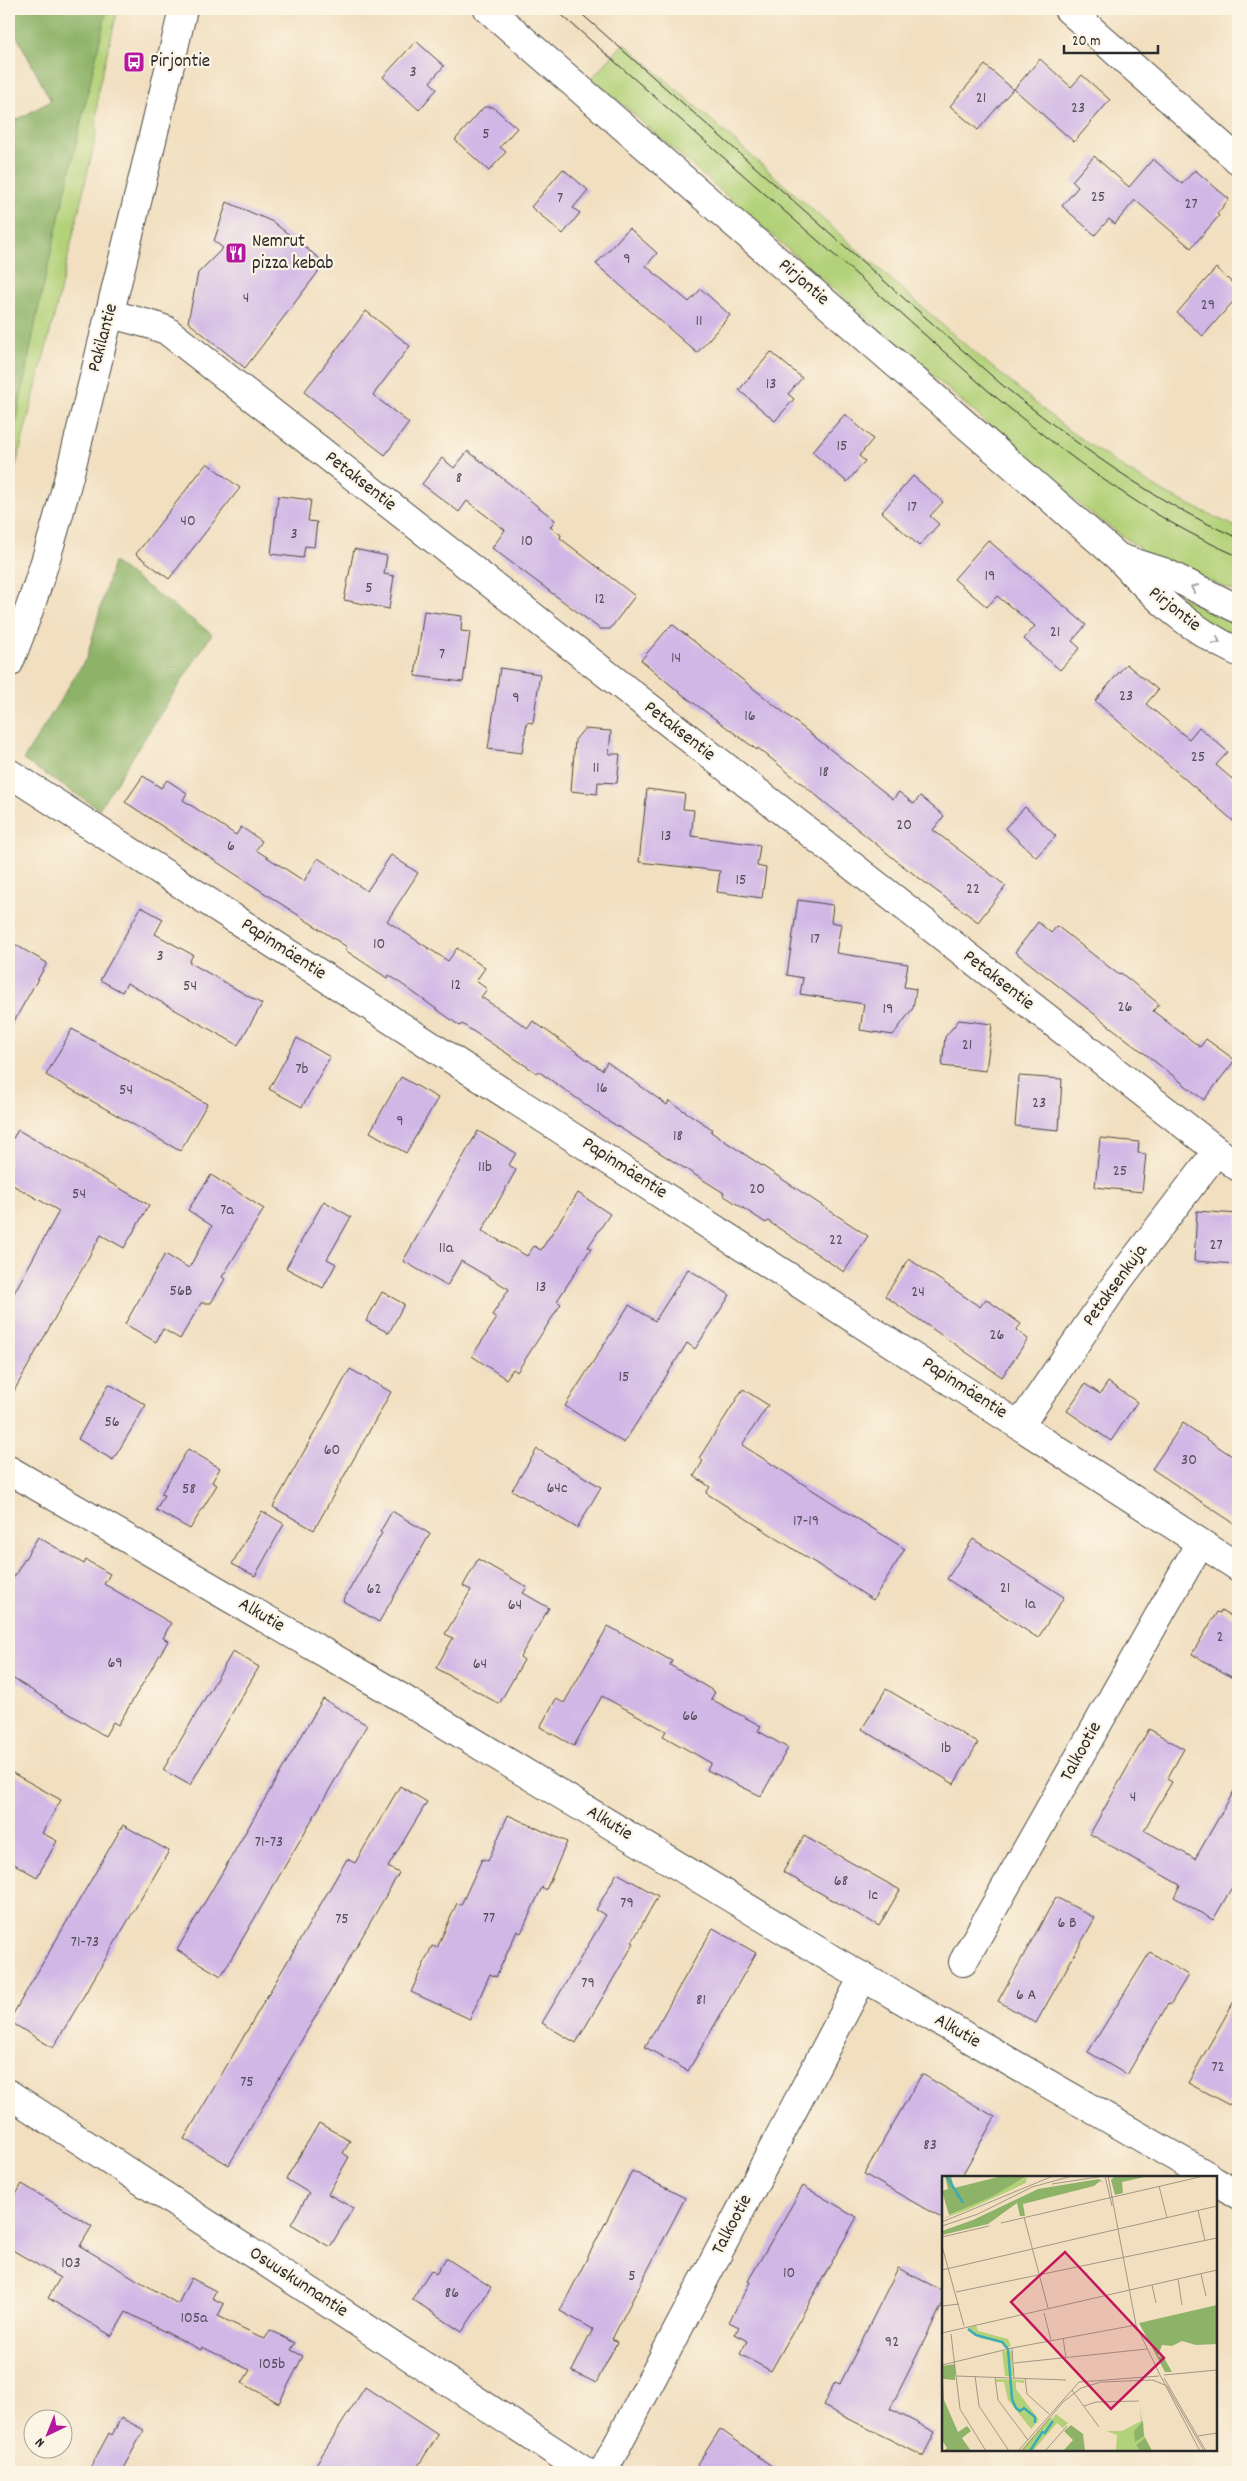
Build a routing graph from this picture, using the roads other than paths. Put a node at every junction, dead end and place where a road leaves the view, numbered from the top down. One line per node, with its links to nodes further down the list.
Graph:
1 (183, 9): 5 (street, Pakilantie)
2 (488, 9): 6 (street, Pirjontie)
3 (1068, 9): 4 (street)
4 (1238, 160)
5 (111, 314): 9 (street, Pakilantie); 11 (street, Petaksentie)
6 (1118, 557): 7 (street, Pirjontie, one-way to 6); 8 (street, Pirjontie, one-way to 8)
7 (1238, 609)
8 (1238, 652)
9 (9, 664)
10 (9, 772): 13 (street, Papinmäentie)
11 (1217, 1151): 12 (street, Petaksentie); 13 (street, Petaksenkuja)
12 (1238, 1167)
13 (1020, 1425): 15 (street, Papinmäentie)
14 (9, 1470): 18 (street, Alkutie)
15 (1200, 1543): 16 (street, Papinmäentie); 17 (street, Talkootie)
16 (1238, 1567)
17 (964, 1962)
18 (864, 1977): 20 (street, Alkutie); 24 (street, Talkootie)
19 (9, 2094): 23 (street, Osuuskunnantie)
20 (1208, 2176)
21 (1217, 2182): 22 (street)
22 (1238, 2194)
23 (586, 2472)
24 (603, 2472)

